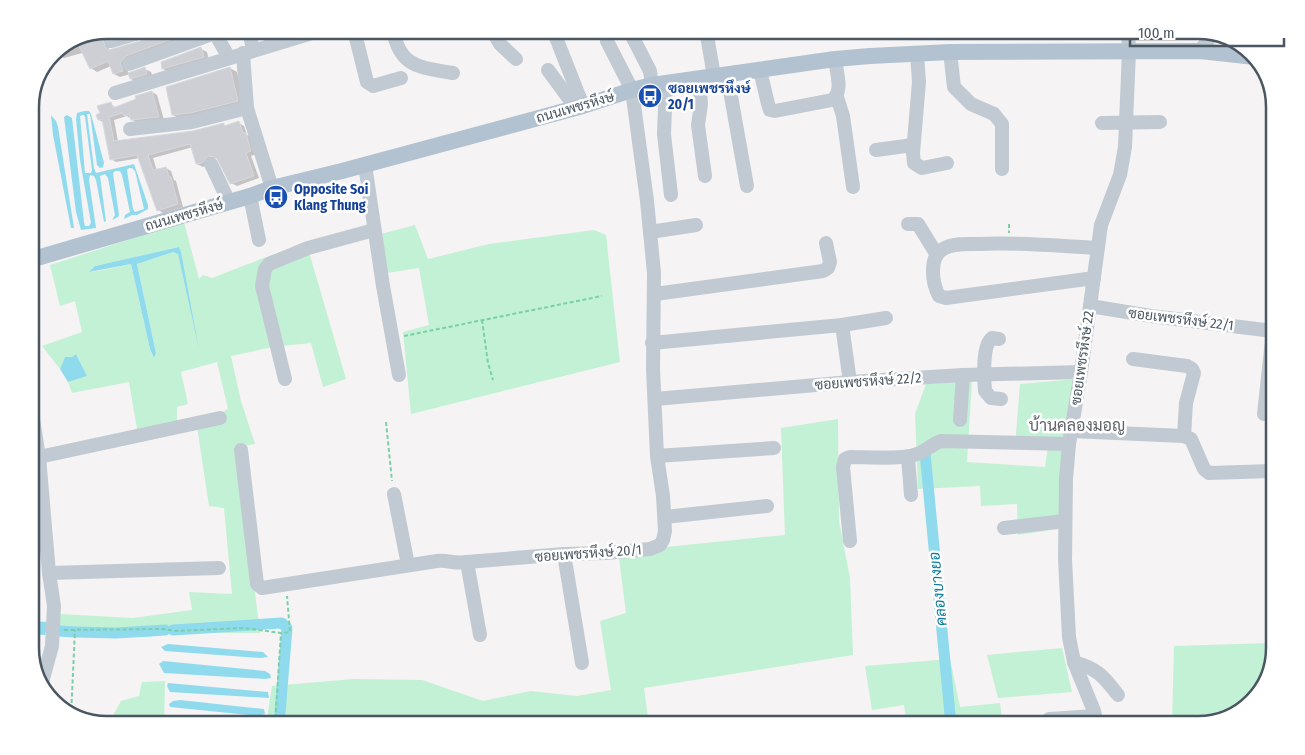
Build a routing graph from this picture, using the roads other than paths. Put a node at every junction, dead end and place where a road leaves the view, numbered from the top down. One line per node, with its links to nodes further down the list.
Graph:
1 (118, 39): 14 (street)
2 (196, 39): 25 (street)
3 (219, 39): 22 (street)
4 (249, 39): 18 (street)
5 (292, 39): 18 (street)
6 (356, 39): 30 (street)
7 (396, 39): 28 (street)
8 (497, 39): 23 (street)
9 (556, 39): 35 (street)
10 (634, 39): 31 (street)
11 (707, 39): 29 (street)
12 (1128, 39): 16 (street, ซอยเพชรหึงษ์ 22)
13 (1208, 39): 17 (street)
14 (111, 41)
15 (607, 41): 32 (street, ซอยเพชรหึงษ์ 20/1)
16 (1129, 51): 17 (main road, ถนนเพชรหึงษ์); 19 (main road, ถนนเพชรหึงษ์); 39 (street, ซอยเพชรหึงษ์ 22)
17 (1200, 51): 21 (main road, ถนนเพชรหึงษ์)
18 (248, 52): 22 (street); 36 (street)
19 (950, 52): 20 (main road, ถนนเพชรหึงษ์); 46 (street)
20 (917, 54): 24 (main road, ถนนเพชรหึงษ์); 41 (street)
21 (1243, 56)
22 (229, 58): 33 (street)
23 (516, 59)
24 (834, 59): 27 (main road, ถนนเพชรหึงษ์); 34 (street)
25 (129, 64)
26 (548, 70): 35 (street)
27 (760, 70): 29 (main road, ถนนเพชรหึงษ์); 34 (street)
28 (454, 74)
29 (713, 76): 31 (main road, ถนนเพชรหึงษ์); 47 (street); 48 (street)
30 (402, 78)
31 (659, 84): 32 (main road, ถนนเพชรหึงษ์); 51 (street)
32 (632, 90): 35 (main road, ถนนเพชรหึงษ์); 57 (street, ซอยเพชรหึงษ์ 20/1)
33 (115, 93)
34 (837, 97): 49 (street)
35 (579, 107): 45 (main road, ถนนเพชรหึงษ์)
36 (247, 108): 40 (street); 50 (street)
37 (1160, 122): 39 (street)
38 (1102, 123): 39 (street)
39 (1126, 123): 60 (street, ซอยเพชรหึงษ์ 22)
40 (130, 129)
41 (913, 145): 42 (street); 43 (street)
42 (876, 150)
43 (947, 163)
44 (211, 164): 53 (street)
45 (364, 165): 50 (main road, ถนนเพชรหึงษ์); 56 (street)
46 (1002, 168)
47 (705, 176)
48 (747, 186)
49 (852, 187)
50 (272, 188): 52 (main road, ถนนเพชรหึงษ์)
51 (670, 195)
52 (250, 196): 53 (main road, ถนนเพชรหึงษ์); 58 (street)
53 (229, 202): 62 (main road, ถนนเพชรหึงษ์)
54 (908, 224): 61 (street)
55 (696, 225): 57 (street)
56 (374, 230): 74 (street); 76 (street)
57 (650, 232): 64 (street, ซอยเพชรหึงษ์ 20/1)
58 (259, 240)
59 (826, 242): 64 (street)
60 (1098, 248): 61 (street); 63 (street, ซอยเพชรหึงษ์ 22)
61 (937, 255): 63 (street)
62 (39, 257)
63 (1094, 278): 65 (street, ซอยเพชรหึงษ์ 22)
64 (655, 294): 70 (street, ซอยเพชรหึงษ์ 20/1)
65 (1090, 306): 68 (street, ซอยเพชรหึงษ์ 22/1); 72 (street, ซอยเพชรหึงษ์ 22)
66 (886, 318): 67 (street)
67 (842, 325): 70 (street); 77 (street)
68 (1266, 327)
69 (999, 339): 73 (street)
70 (652, 342): 79 (street, ซอยเพชรหึงษ์ 20/1)
71 (1133, 359): 84 (street)
72 (1081, 372): 73 (street, ซอยเพชรหึงษ์ 22/2); 85 (street, ซอยเพชรหึงษ์ 22)
73 (984, 374): 75 (street, ซอยเพชรหึงษ์ 22/2); 80 (street)
74 (399, 375)
75 (963, 375): 77 (street, ซอยเพชรหึงษ์ 22/2); 83 (street)
76 (285, 379)
77 (850, 382): 79 (street, ซอยเพชรหึงษ์ 22/2)
78 (1266, 397): 81 (street, ซอยเพชรหึงษ์ 22/1)
79 (655, 398): 88 (street, ซอยเพชรหึงษ์ 20/1)
80 (1001, 399)
81 (1264, 414)
82 (220, 418): 89 (street)
83 (960, 420)
84 (1184, 436): 85 (street); 91 (street)
85 (1070, 437): 90 (street); 96 (street, ซอยเพชรหึงษ์ 22)
86 (774, 448): 88 (street)
87 (241, 450): 101 (street, ซอยเพชรหึงษ์ 20/1)
88 (657, 456): 95 (street, ซอยเพชรหึงษ์ 20/1)
89 (39, 457): 103 (street)
90 (908, 457): 93 (street); 98 (street)
91 (1266, 471)
92 (394, 494): 101 (street)
93 (911, 495)
94 (767, 506): 95 (street)
95 (665, 517): 99 (street, ซอยเพชรหึงษ์ 20/1)
96 (1064, 521): 97 (street); 105 (street, ซอยเพชรหึงษ์ 22)
97 (1004, 528)
98 (850, 541)
99 (564, 554): 100 (street, ซอยเพชรหึงษ์ 20/1); 106 (street)
100 (467, 562): 101 (street, ซอยเพชรหึงษ์ 20/1); 104 (street)
101 (408, 565)
102 (219, 568): 103 (street)
103 (49, 573): 107 (street)
104 (480, 635)
105 (1074, 662): 108 (street); 109 (street, ซอยเพชรหึงษ์ 22)
106 (582, 663)
107 (44, 674)
108 (1118, 695)
109 (1094, 716)

